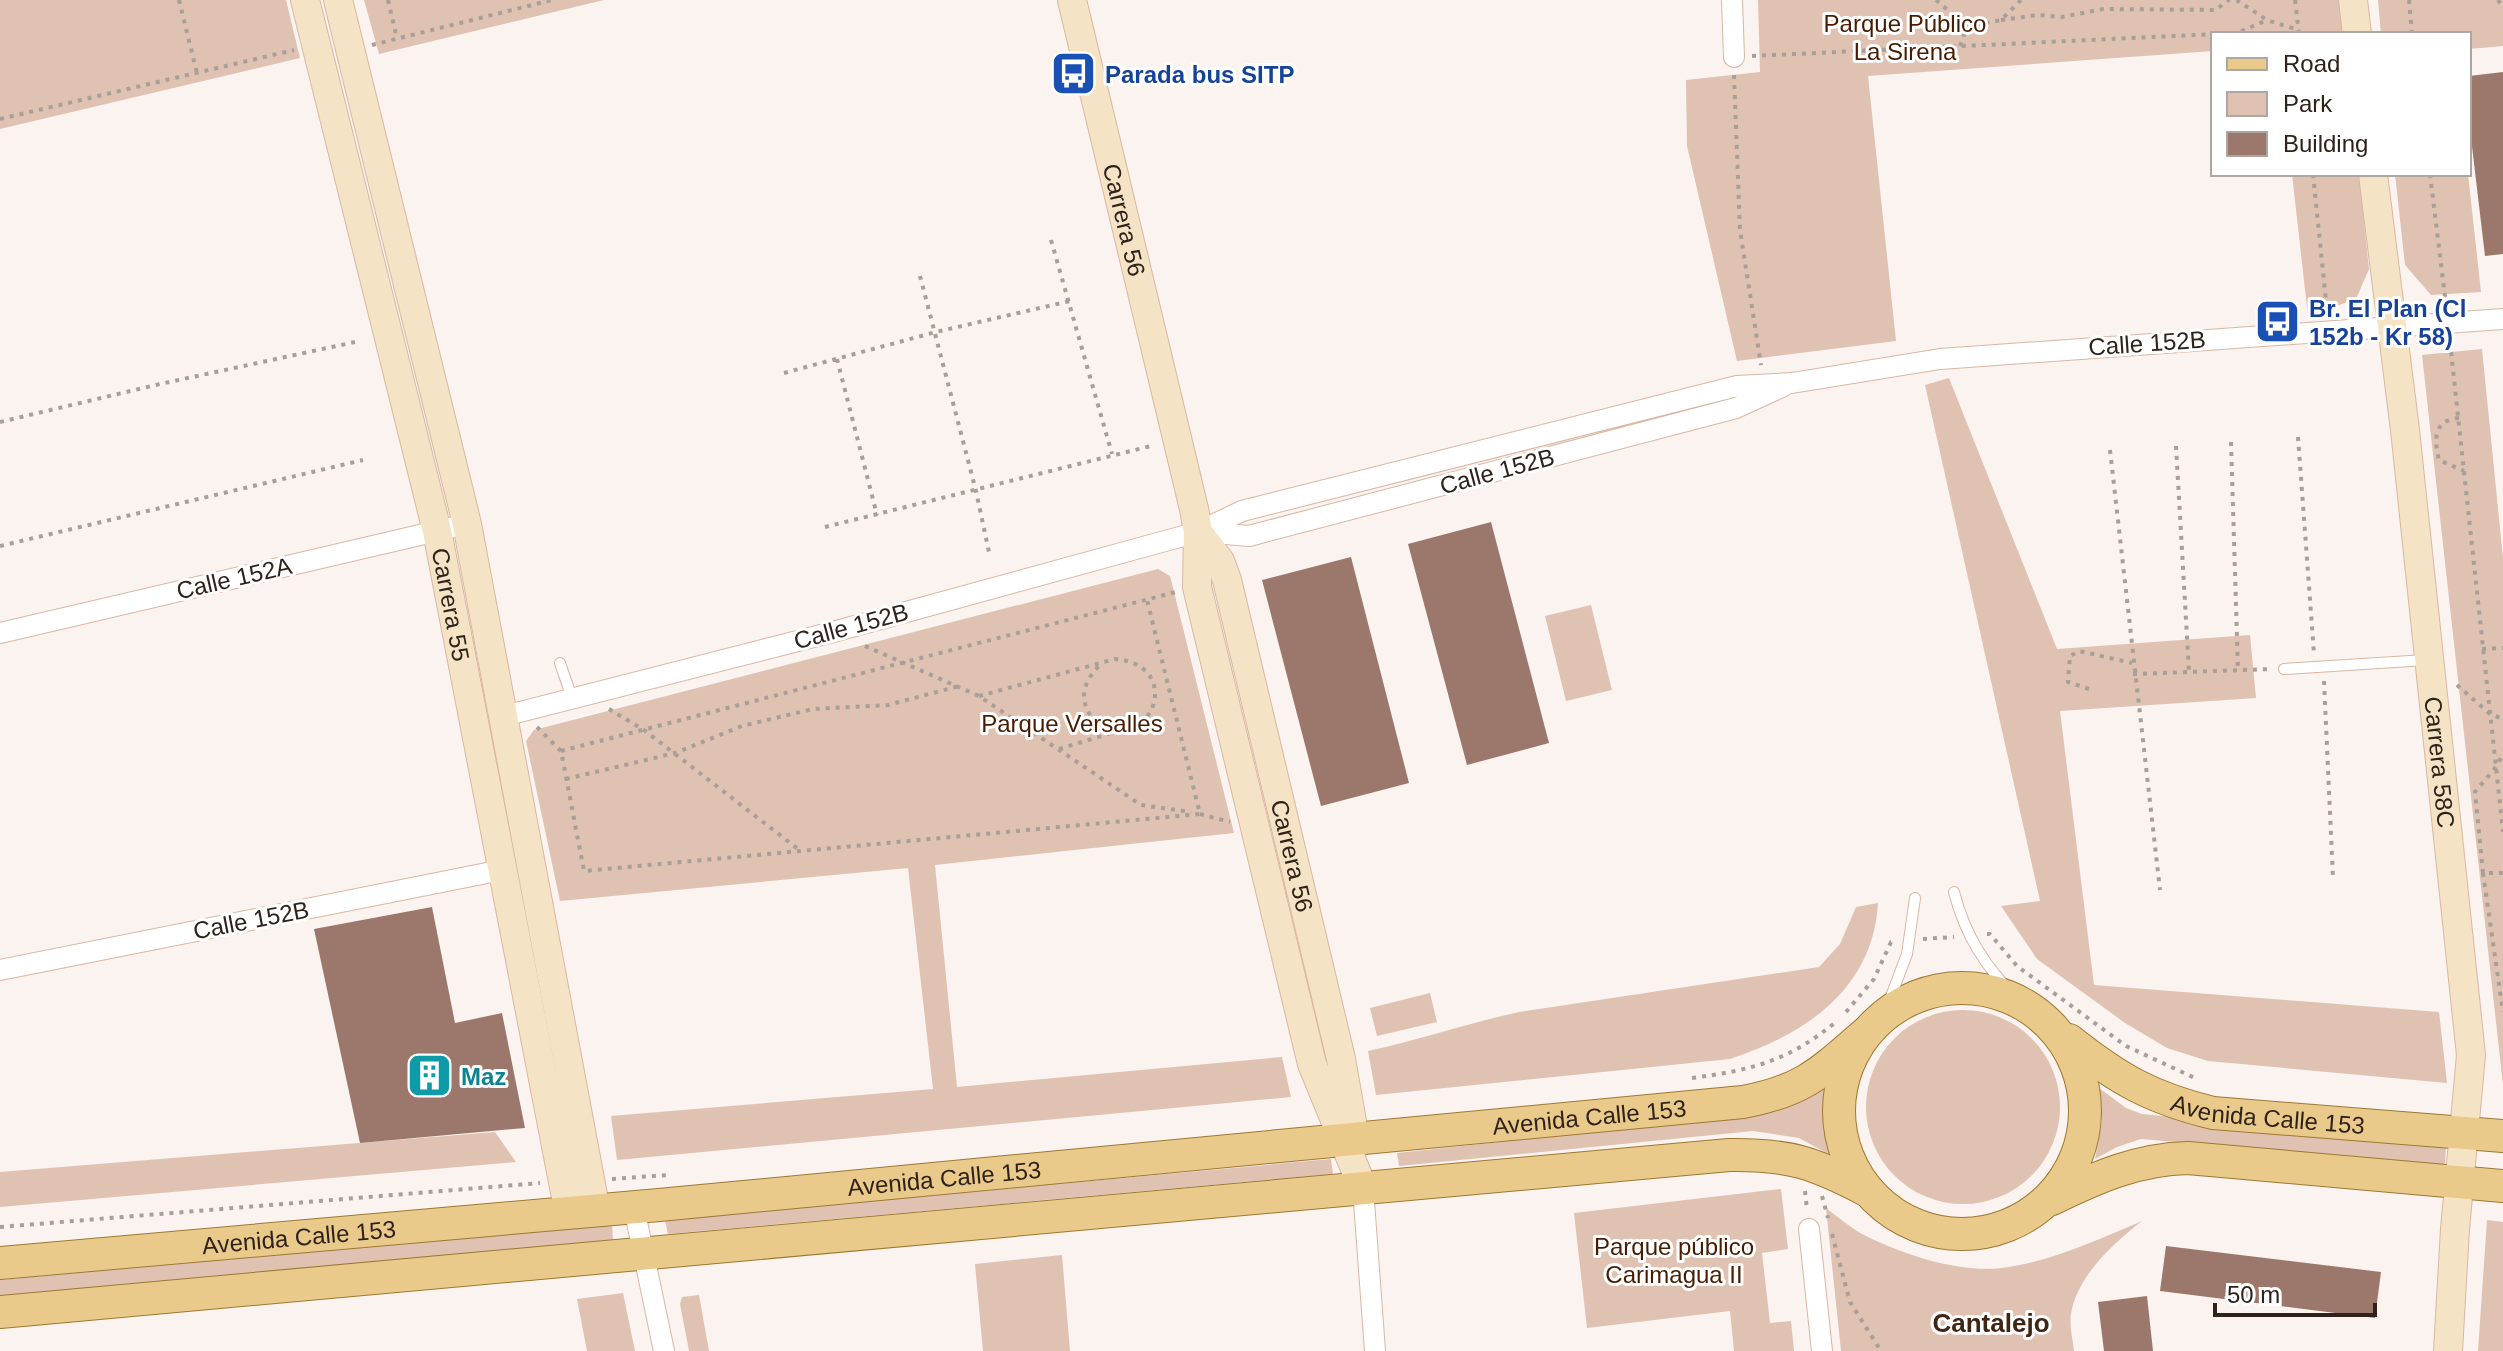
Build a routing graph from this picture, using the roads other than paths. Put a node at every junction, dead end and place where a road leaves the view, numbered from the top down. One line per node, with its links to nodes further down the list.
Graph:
1 (305, 0): 9 (street, Carrera 55)
2 (338, 0): 9 (street, Carrera 55)
3 (1072, 0): 15 (street, Carrera 56)
4 (1732, 0): 7 (street)
5 (2353, 0): 6 (street)
6 (2357, 32)
7 (1734, 57)
8 (2373, 176): 11 (street, Carrera 58C)
9 (380, 238): 13 (street, Carrera 55); 14 (street, Carrera 55)
10 (2503, 319): 11 (street, Calle 152B)
11 (2391, 326): 12 (street, Calle 152B); 17 (street, Carrera 58C)
12 (1792, 383): 15 (street, Calle 152B); 15 (street, Calle 152B)
13 (467, 524): 14 (street, Calle 152A); 21 (street, Carrera 55)
14 (437, 531): 16 (street, Calle 152A); 22 (street, Carrera 55)
15 (1198, 532): 20 (street, Calle 152B); 32 (street, Carrera 56); 32 (street, Carrera 56)
16 (0, 633)
17 (2428, 659): 19 (lane); 30 (street, Carrera 58C)
18 (560, 663): 20 (lane)
19 (2284, 669)
20 (580, 696): 21 (street, Calle 152B)
21 (512, 714): 29 (street, Carrera 55)
22 (502, 870): 25 (street, Calle 152B); 29 (street, Carrera 55)
23 (1954, 892): 26 (lane)
24 (1915, 898): 27 (lane)
25 (0, 970)
26 (2017, 998): 27 (main road); 28 (main road)
27 (1875, 1024): 32 (main road, Avenida Calle 153); 36 (main road)
28 (2057, 1030): 30 (main road, Avenida Calle 153); 37 (main road)
29 (564, 1115): 39 (street, Carrera 55)
30 (2464, 1133): 31 (main road, Avenida Calle 153); 33 (street, Carrera 58C)
31 (2503, 1136)
32 (1349, 1141): 35 (street, Carrera 56); 38 (main road, Avenida Calle 153)
33 (2460, 1182): 34 (main road, Avenida Calle 153); 37 (main road, Avenida Calle 153); 47 (street, Carrera 58C)
34 (2503, 1186)
35 (1363, 1188): 36 (main road, Avenida Calle 153); 41 (main road, Avenida Calle 153); 45 (street, Carrera 56)
36 (1868, 1191): 37 (main road)
37 (2046, 1202)
38 (634, 1208): 39 (main road, Avenida Calle 153); 41 (street)
39 (583, 1212): 42 (main road, Avenida Calle 153)
40 (1809, 1229): 46 (street)
41 (643, 1253): 43 (main road, Avenida Calle 153); 44 (street)
42 (0, 1263)
43 (0, 1312)
44 (664, 1351)
45 (1375, 1351)
46 (1822, 1351)
47 (2448, 1351)

